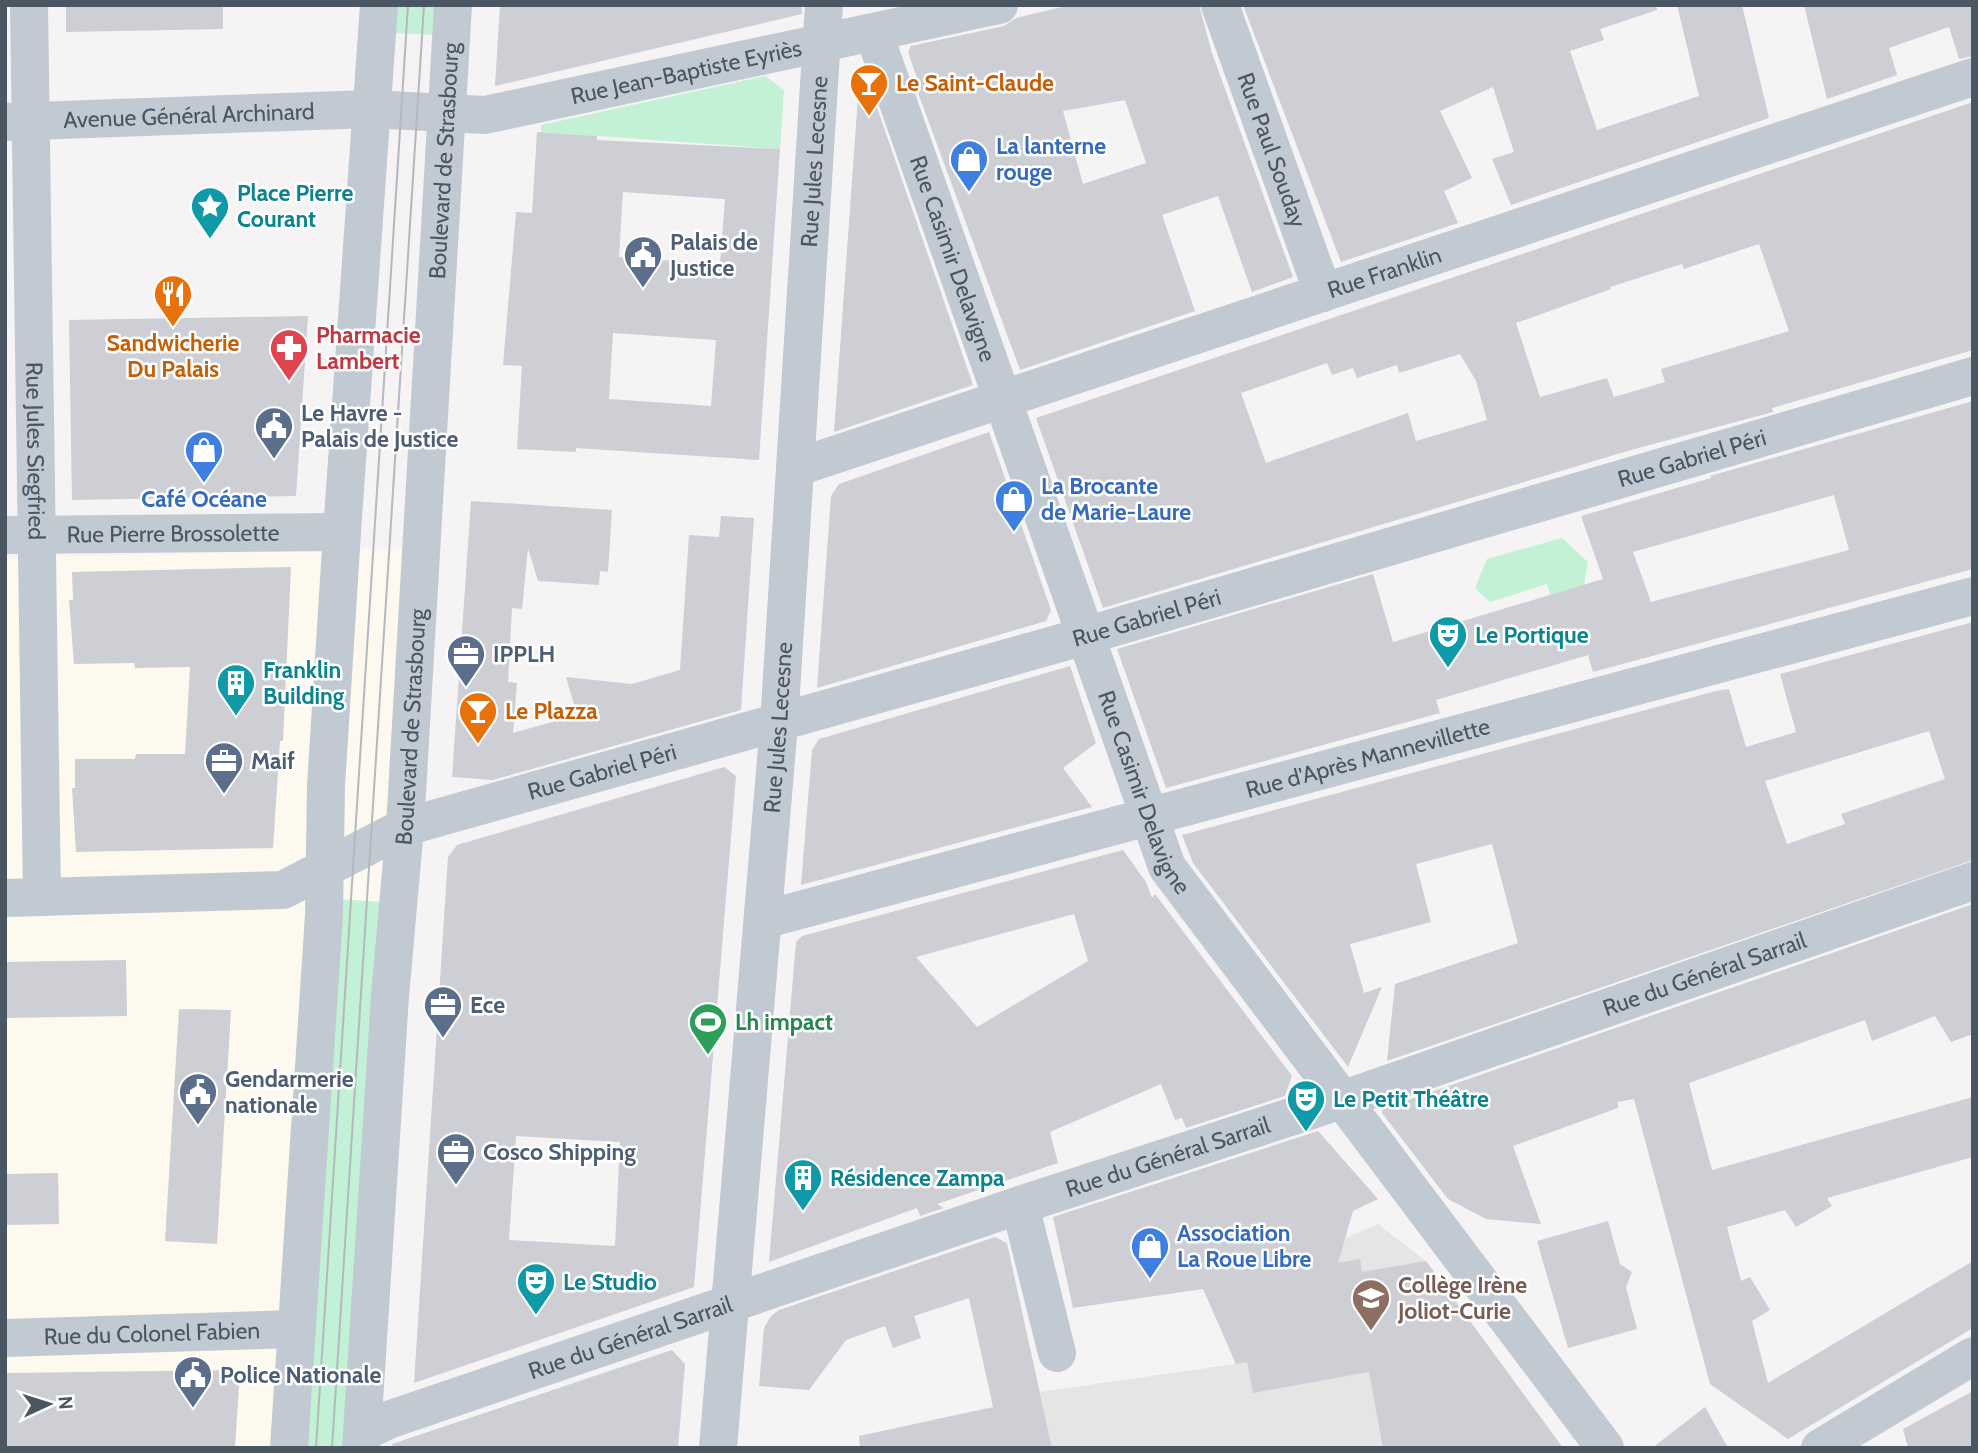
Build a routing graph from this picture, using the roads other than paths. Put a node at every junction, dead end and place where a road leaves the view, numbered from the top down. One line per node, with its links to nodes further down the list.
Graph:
1 (29, 5): 12 (street, Rue Jules Siegfried)
2 (379, 5): 10 (street)
3 (453, 5): 11 (street, Boulevard de Strasbourg)
4 (824, 5): 8 (street, Rue Jules Lecesne)
5 (999, 5): 7 (street, Rue Jean-Baptiste Eyriès)
6 (1220, 5): 13 (street, Rue Paul Souday)
7 (874, 34): 8 (street, Rue Jean-Baptiste Eyriès); 15 (street, Rue Casimir Delavigne)
8 (822, 43): 11 (street, Rue Jean-Baptiste Eyriès); 16 (street, Rue Jules Lecesne)
9 (1973, 77): 13 (street, Rue Franklin)
10 (370, 109): 11 (street, Rue Jean-Baptiste Eyriès); 12 (street, Avenue Général Archinard); 17 (street)
11 (446, 114): 23 (street, Boulevard de Strasbourg)
12 (18, 122): 18 (street, Rue Jules Siegfried)
13 (1323, 293): 15 (street, Rue Franklin)
14 (1973, 376): 20 (street, Rue Gabriel Péri)
15 (1004, 400): 16 (street, Rue Franklin); 20 (street, Rue Casimir Delavigne)
16 (795, 468): 21 (street, Rue Jules Lecesne)
17 (342, 532): 18 (street, Rue Pierre Brossolette); 24 (street)
18 (21, 535): 26 (street, Rue Jules Siegfried)
19 (1973, 596): 22 (street, Rue d'Après Mannevillette)
20 (1085, 636): 21 (street, Rue Gabriel Péri); 22 (street, Rue Casimir Delavigne)
21 (779, 724): 23 (street, Rue Gabriel Péri); 27 (street, Rue Jules Lecesne)
22 (1149, 818): 27 (street, Rue d'Après Mannevillette); 28 (street, Rue Casimir Delavigne)
23 (405, 827): 24 (street, Rue Gabriel Péri); 35 (street, Boulevard de Strasbourg)
24 (324, 868): 26 (street, Rue Gabriel Péri); 31 (street)
25 (1973, 881): 28 (street, Rue du Général Sarrail)
26 (24, 897)
27 (763, 920): 30 (street, Rue Jules Lecesne)
28 (1341, 1098): 29 (street, Rue du Général Sarrail); 38 (street, Rue Casimir Delavigne)
29 (1020, 1205): 30 (street, Rue du Général Sarrail); 33 (street)
30 (728, 1305): 35 (street, Rue du Général Sarrail); 37 (street, Rue Jules Lecesne)
31 (297, 1329): 32 (street, Rue du Colonel Fabien); 36 (street)
32 (5, 1338)
33 (1057, 1353)
34 (1973, 1356): 39 (street)
35 (361, 1440)
36 (289, 1448)
37 (718, 1448)
38 (1605, 1448)
39 (1820, 1448)

